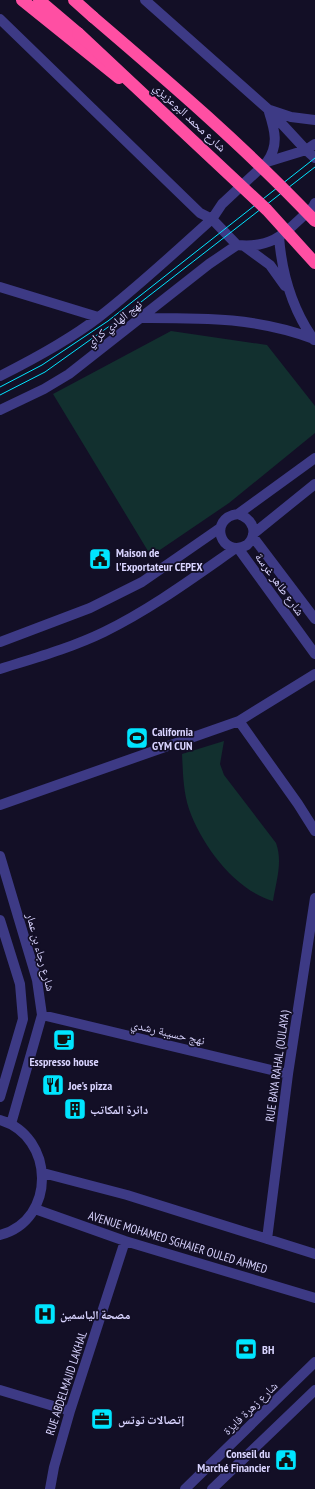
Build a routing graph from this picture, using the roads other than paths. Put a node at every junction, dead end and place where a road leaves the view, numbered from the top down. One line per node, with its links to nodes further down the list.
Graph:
1 (22, 0): 6 (highway)
2 (39, 0): 6 (highway, شارع محمد البوعزيزي)
3 (74, 0): 14 (highway, شارع محمد البوعزيزي, bridge)
4 (146, 0): 7 (street)
5 (0, 20): 13 (street)
6 (77, 38): 17 (highway, شارع محمد البوعزيزي, bridge)
7 (269, 110): 8 (street); 9 (street); 11 (street)
8 (315, 120)
9 (311, 147): 10 (street); 11 (street)
10 (315, 158)
11 (267, 162): 13 (street)
12 (314, 205): 15 (street)
13 (212, 219): 16 (street); 20 (street, نهج الهادي كراي)
14 (315, 222)
15 (278, 238): 16 (street); 19 (street)
16 (240, 246): 19 (street); 21 (street, نهج الهادي كراي)
17 (315, 263)
18 (0, 287): 20 (street)
19 (290, 293): 22 (street)
20 (98, 317): 23 (street, نهج الهادي كراي)
21 (141, 318): 22 (street); 24 (street, نهج الهادي كراي)
22 (314, 340)
23 (0, 376)
24 (0, 410)
25 (315, 458): 27 (street)
26 (315, 484): 29 (street)
27 (238, 514): 28 (street); 29 (street)
28 (220, 528): 30 (street); 32 (street)
29 (253, 536): 30 (street); 31 (street, شارع طاهر غرسة)
30 (237, 548): 33 (street, شارع طاهر غرسة); 34 (street)
31 (315, 619)
32 (0, 642)
33 (315, 654)
34 (0, 669)
35 (315, 674): 36 (street)
36 (239, 721): 37 (street); 38 (street)
37 (0, 805)
38 (315, 831)
39 (0, 856): 42 (street, شارع رجاء بن عمار)
40 (315, 904): 43 (street, RUE BAYA RAHAL (OULAYA))
41 (0, 920): 44 (street)
42 (42, 1015): 43 (street, نهج حسيبة رشدي); 46 (street, شارع رجاء بن عمار)
43 (288, 1074): 50 (street, RUE BAYA RAHAL (OULAYA))
44 (0, 1097)
45 (0, 1120): 46 (street)
46 (11, 1124): 47 (street)
47 (43, 1173): 48 (street); 50 (street)
48 (35, 1210): 49 (street); 51 (street, AVENUE MOHAMED SGHAIER OULED AHMED)
49 (0, 1235)
50 (267, 1239): 52 (street)
51 (125, 1241): 53 (street, AVENUE MOHAMED SGHAIER OULED AHMED); 57 (street, RUE ABDELMAJID LAKHAL)
52 (315, 1254)
53 (315, 1298)
54 (315, 1362): 59 (street, شارع زهرة فايزة)
55 (0, 1390): 57 (street)
56 (315, 1390): 60 (street)
57 (70, 1411): 58 (street, RUE ABDELMAJID LAKHAL)
58 (50, 1489)
59 (185, 1489)
60 (212, 1489)

